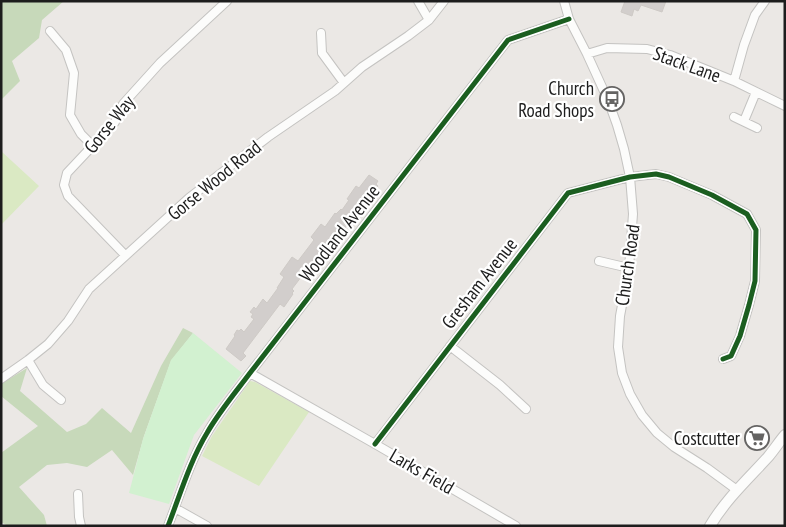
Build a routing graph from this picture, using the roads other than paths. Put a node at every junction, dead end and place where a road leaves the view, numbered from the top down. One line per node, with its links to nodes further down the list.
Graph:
1 (418, 1): 7 (street)
2 (444, 1): 7 (street, Gorse Wood Road)
3 (564, 1): 6 (street, Church Road)
4 (765, 1): 11 (street)
5 (222, 3): 18 (street, Gorse Way)
6 (569, 19): 10 (street, Church Road); 26 (street, Woodland Avenue)
7 (429, 20): 12 (street, Gorse Wood Road)
8 (50, 31): 18 (street)
9 (321, 33): 12 (street)
10 (587, 54): 11 (street, Stack Lane); 19 (street, Church Road)
11 (734, 82): 13 (street, Stack Lane)
12 (344, 83): 20 (street, Gorse Wood Road)
13 (756, 92): 14 (street, Stack Lane); 16 (street)
14 (785, 106)
15 (734, 117): 16 (street)
16 (744, 121): 17 (street)
17 (757, 128)
18 (93, 146): 20 (street, Gorse Way)
19 (630, 177): 22 (street, Church Road); 23 (street, Gresham Avenue); 24 (street, Gresham Avenue)
20 (126, 256): 25 (street, Gorse Wood Road)
21 (599, 261): 22 (street)
22 (629, 268): 32 (street, Church Road)
23 (450, 346): 29 (street, Gresham Avenue); 31 (street, Gresham Avenue)
24 (723, 359)
25 (28, 360): 27 (street, Gorse Wood Road); 28 (street)
26 (250, 373): 31 (street, Larks Field); 34 (street, Woodland Avenue)
27 (1, 379)
28 (61, 400)
29 (526, 409)
30 (785, 435): 32 (street)
31 (375, 444): 38 (street, Larks Field)
32 (736, 490): 39 (street)
33 (78, 494): 35 (street)
34 (175, 508): 36 (street, Woodland Avenue); 37 (street)
35 (81, 526)
36 (168, 526)
37 (207, 526)
38 (516, 526)
39 (710, 526)

